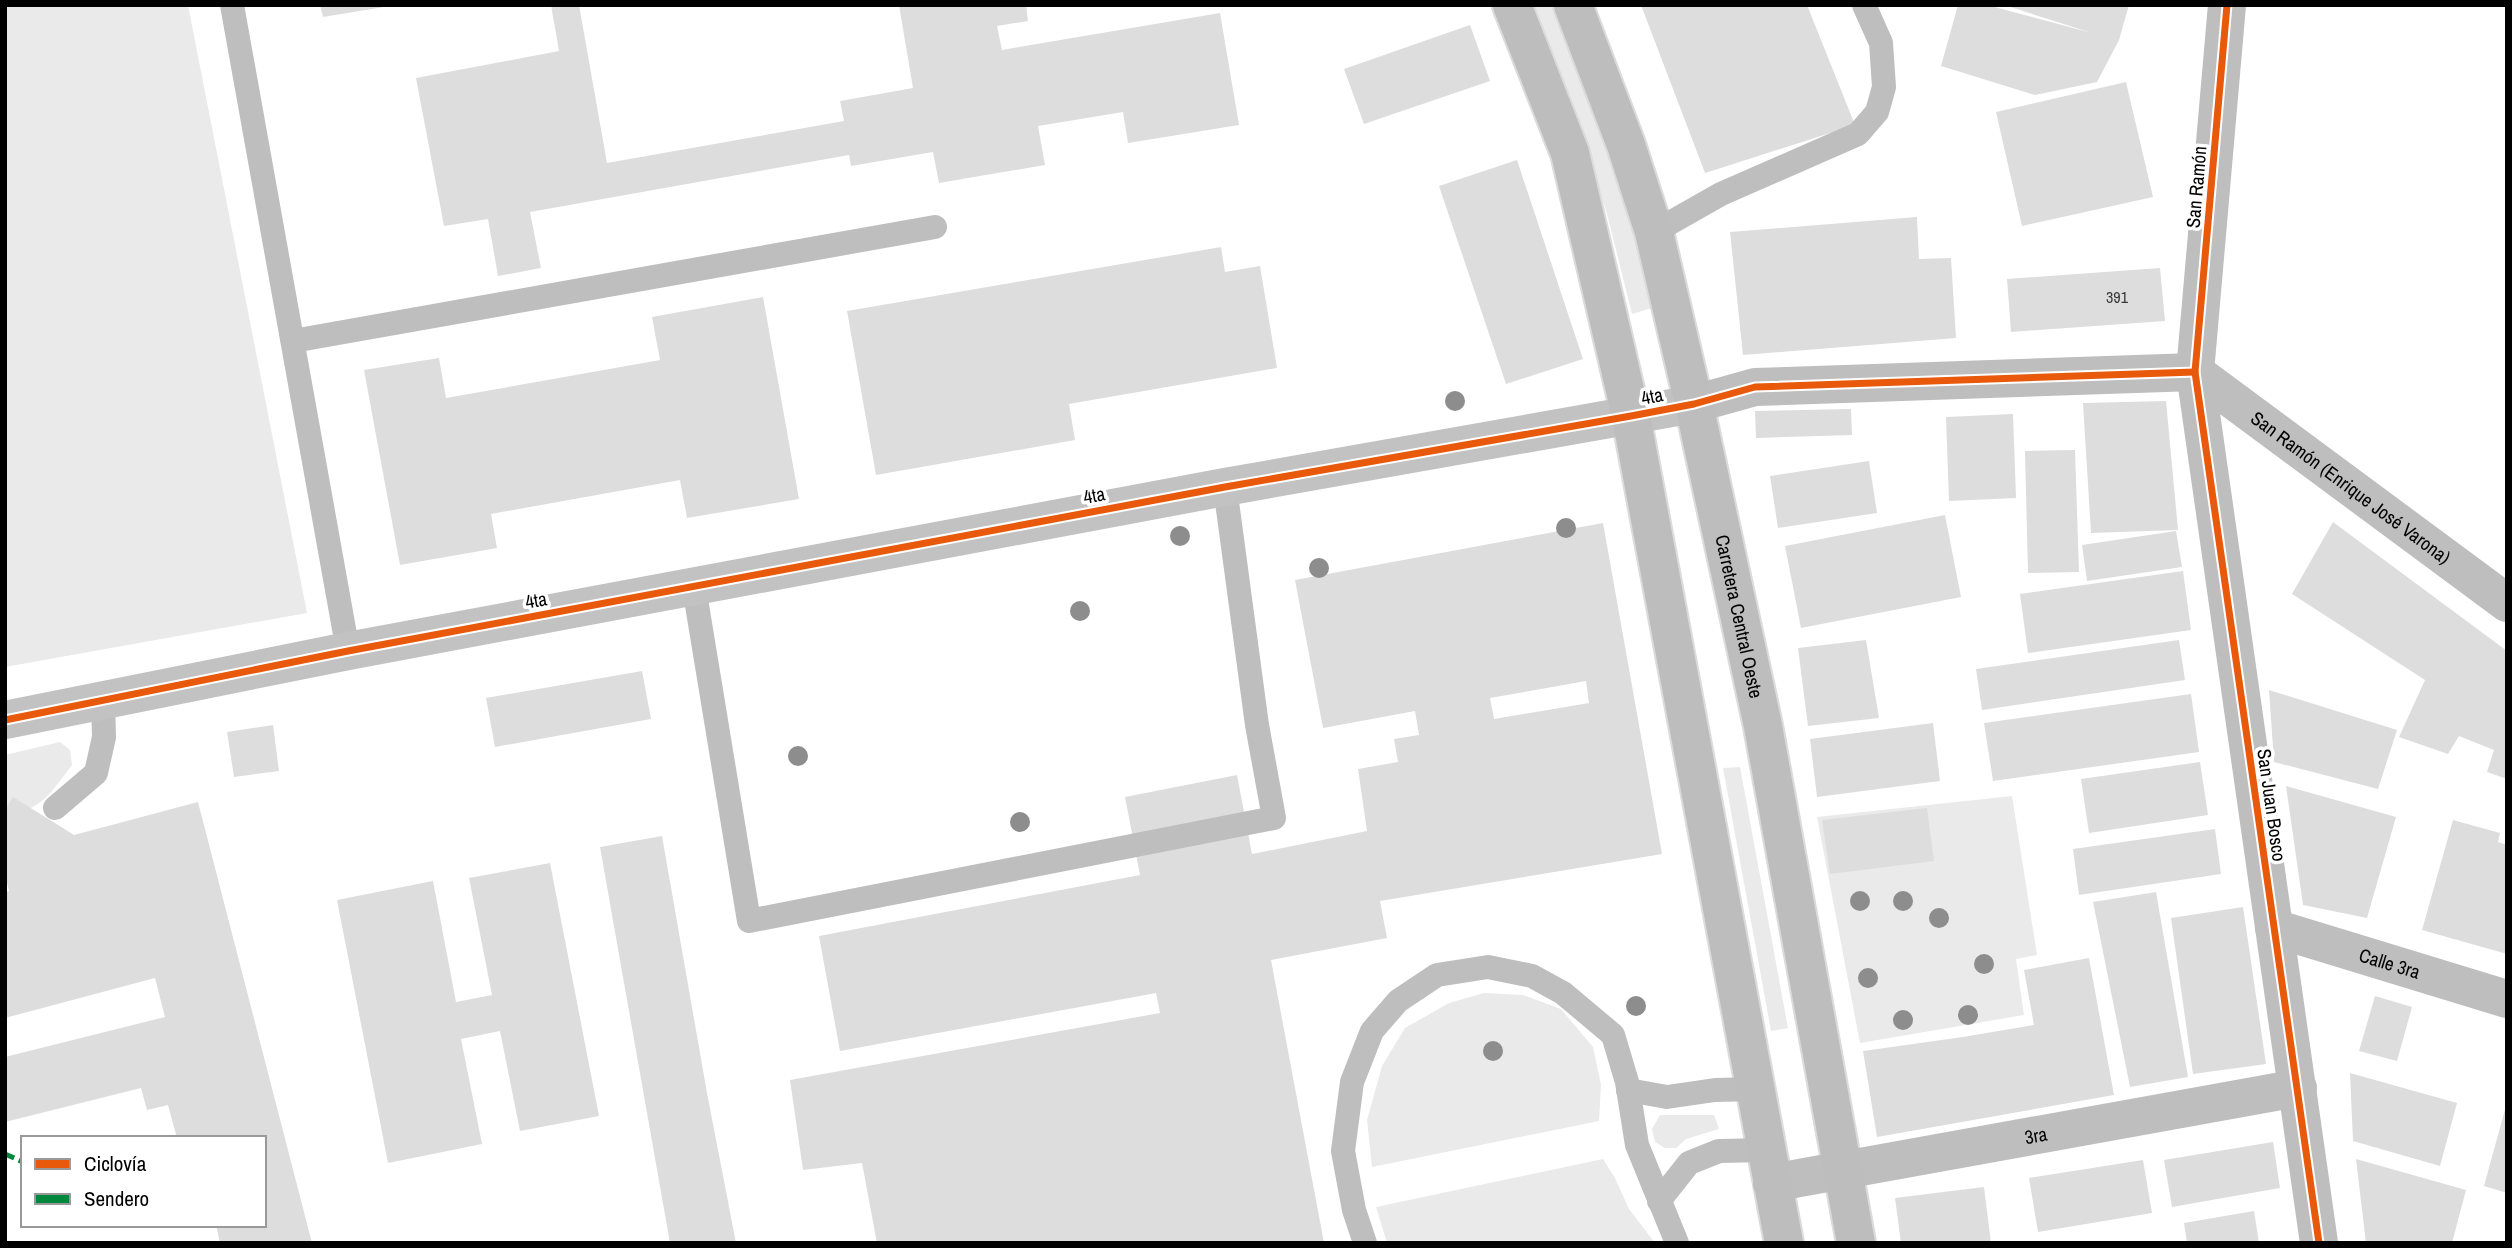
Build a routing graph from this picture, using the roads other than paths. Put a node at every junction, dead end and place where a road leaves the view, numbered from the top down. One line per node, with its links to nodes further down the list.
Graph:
1 (232, 5): 8 (lane)
2 (1512, 5): 11 (main road)
3 (1573, 5): 7 (main road, Carretera Central Oeste)
4 (1864, 5): 7 (lane)
5 (2227, 5): 9 (street, San Ramón)
6 (935, 227): 8 (lane)
7 (1654, 232): 10 (main road, Carretera Central Oeste)
8 (293, 341): 15 (lane)
9 (2196, 372): 10 (street, 4ta); 14 (street, San Ramón (Enrique José Varona)); 19 (street, San Juan Bosco)
10 (1693, 404): 11 (street, 4ta); 25 (main road, Carretera Central Oeste)
11 (1631, 416): 12 (street, 4ta); 22 (main road)
12 (1225, 486): 13 (street, 4ta); 13 (lane)
13 (694, 587): 15 (street, 4ta)
14 (2507, 603)
15 (348, 651): 16 (street, 4ta)
16 (103, 701): 17 (street, 4ta); 18 (lane)
17 (5, 720)
18 (55, 808)
19 (2274, 928): 20 (street, Calle 3ra); 21 (street, San Juan Bosco)
20 (2507, 999)
21 (2298, 1088): 25 (street, 3ra); 31 (street, San Juan Bosco)
22 (1756, 1089): 23 (lane); 24 (main road)
23 (1629, 1090): 26 (lane); 27 (lane)
24 (1769, 1166): 25 (street, 3ra); 26 (lane); 29 (main road)
25 (1844, 1170): 30 (main road, Carretera Central Oeste)
26 (1659, 1201): 28 (lane)
27 (1365, 1243)
28 (1677, 1243)
29 (1784, 1243)
30 (1856, 1243)
31 (2319, 1243)

